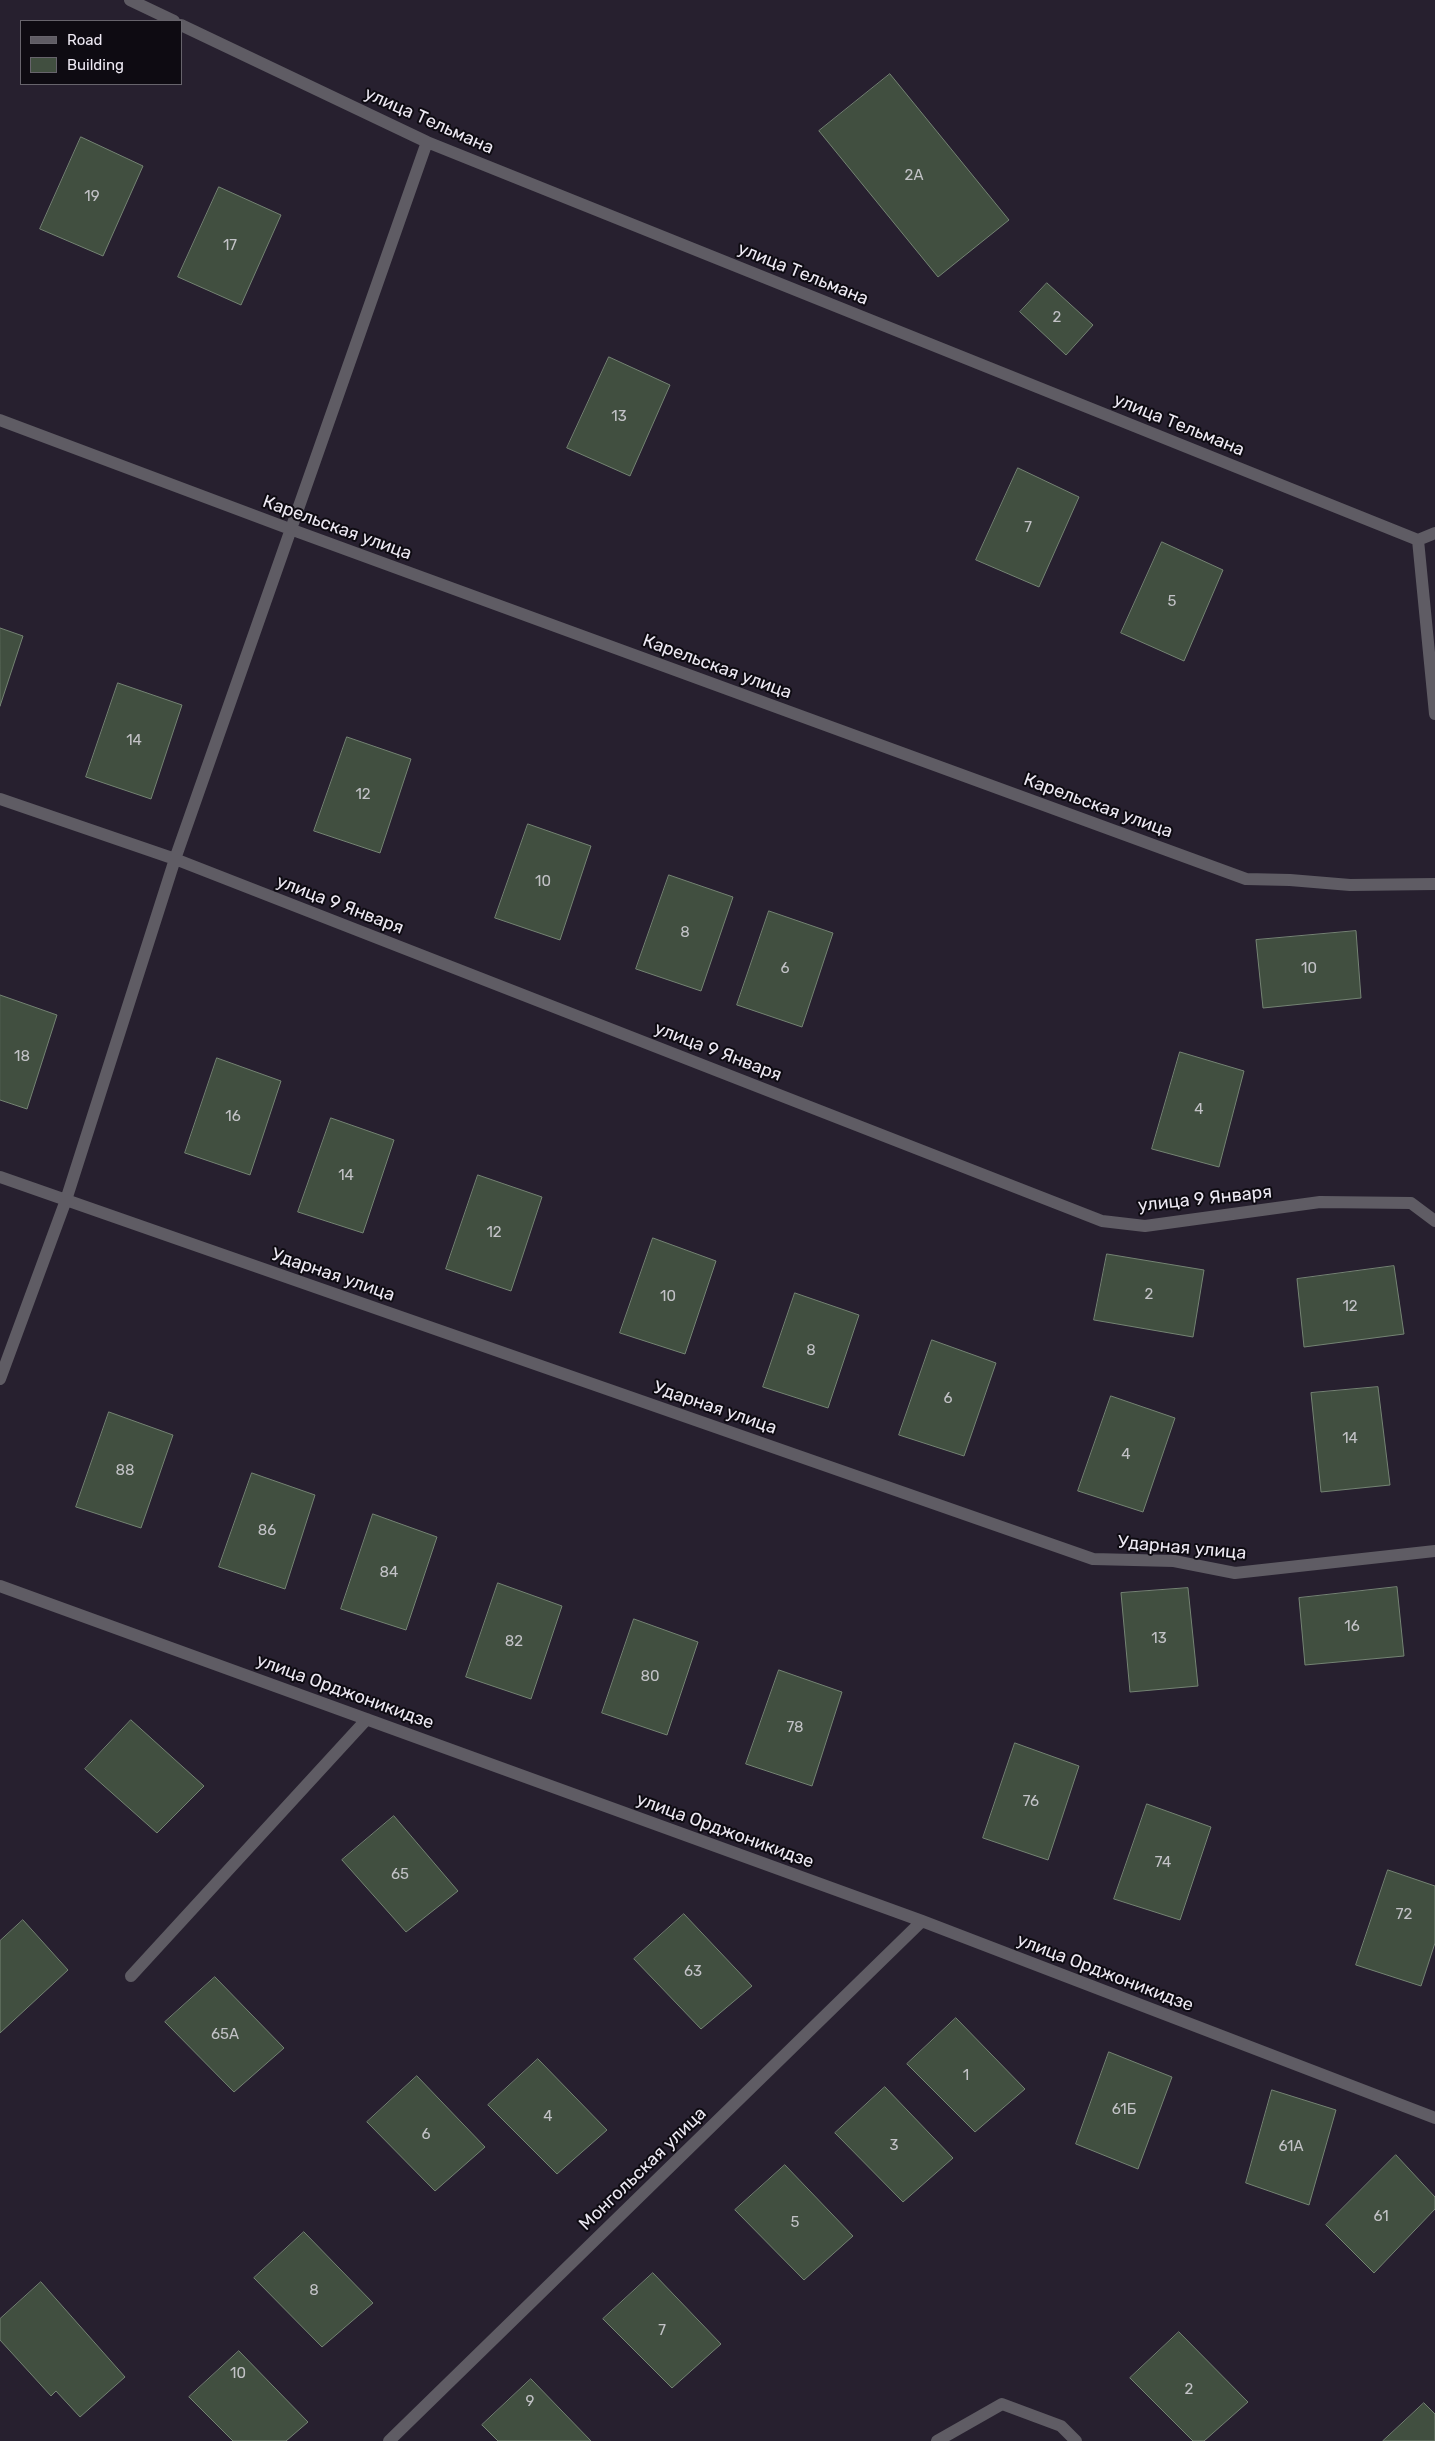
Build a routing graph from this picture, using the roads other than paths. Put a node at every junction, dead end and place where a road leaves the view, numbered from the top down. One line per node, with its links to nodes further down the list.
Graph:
1 (130, 0): 2 (street)
2 (172, 20)
3 (182, 24): 4 (street, улица Тельмана)
4 (427, 142): 6 (street); 8 (street, улица Тельмана)
5 (0, 420): 6 (street, Карельская улица)
6 (290, 529): 11 (street); 12 (street, Карельская улица)
7 (1435, 533): 8 (street)
8 (1418, 540): 9 (street)
9 (1435, 714)
10 (0, 799): 11 (street, улица 9 Января)
11 (175, 859): 14 (street); 15 (street, улица 9 Января)
12 (1435, 884)
13 (0, 1177): 14 (street, Ударная улица)
14 (66, 1200): 16 (street); 17 (street, Ударная улица)
15 (1435, 1221)
16 (0, 1379)
17 (1435, 1551)
18 (0, 1586): 19 (street, улица Орджоникидзе)
19 (367, 1719): 20 (street, улица Орджоникидзе); 21 (street)
20 (922, 1921): 22 (street, улица Орджоникидзе); 23 (street, Монгольская улица)
21 (131, 1976)
22 (1435, 2118)
23 (389, 2441)
24 (937, 2441): 25 (street)
25 (1076, 2441)

